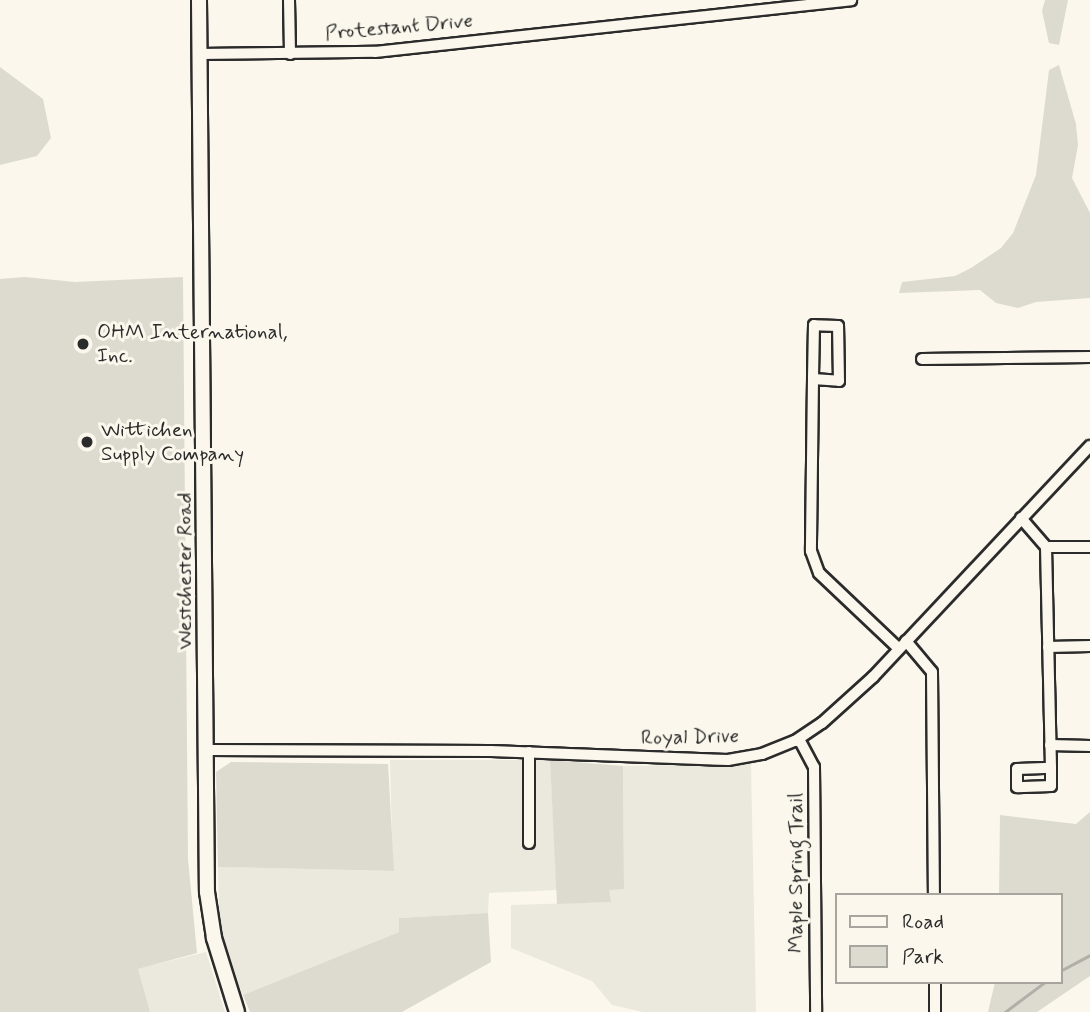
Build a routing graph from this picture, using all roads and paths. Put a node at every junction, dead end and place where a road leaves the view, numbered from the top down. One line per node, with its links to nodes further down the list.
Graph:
1 (199, 0): 4 (street, Westchester Road)
2 (289, 0): 5 (street)
3 (851, 0): 5 (street, Protestant Drive)
4 (200, 54): 5 (street, Protestant Drive); 19 (street, Westchester Road)
5 (290, 54)
6 (1090, 357): 7 (street)
7 (922, 359)
8 (813, 379): 8 (street); 13 (street)
9 (1090, 446): 10 (street, Royal Drive)
10 (1021, 518): 11 (street); 13 (street, Royal Drive)
11 (1046, 547): 12 (street); 15 (street)
12 (1090, 547)
13 (903, 645): 16 (street, Royal Drive); 23 (street)
14 (1090, 646): 15 (street)
15 (1048, 647): 17 (street)
16 (799, 739): 20 (street, Royal Drive); 26 (street, Maple Spring Trail)
17 (1051, 745): 18 (street); 21 (street)
18 (1090, 746)
19 (206, 750): 20 (street, Royal Drive); 25 (street, Westchester Road)
20 (529, 752): 22 (street)
21 (1051, 768)
22 (529, 842)
23 (934, 893)
24 (935, 984): 27 (street)
25 (237, 1012)
26 (816, 1012)
27 (935, 1012)

